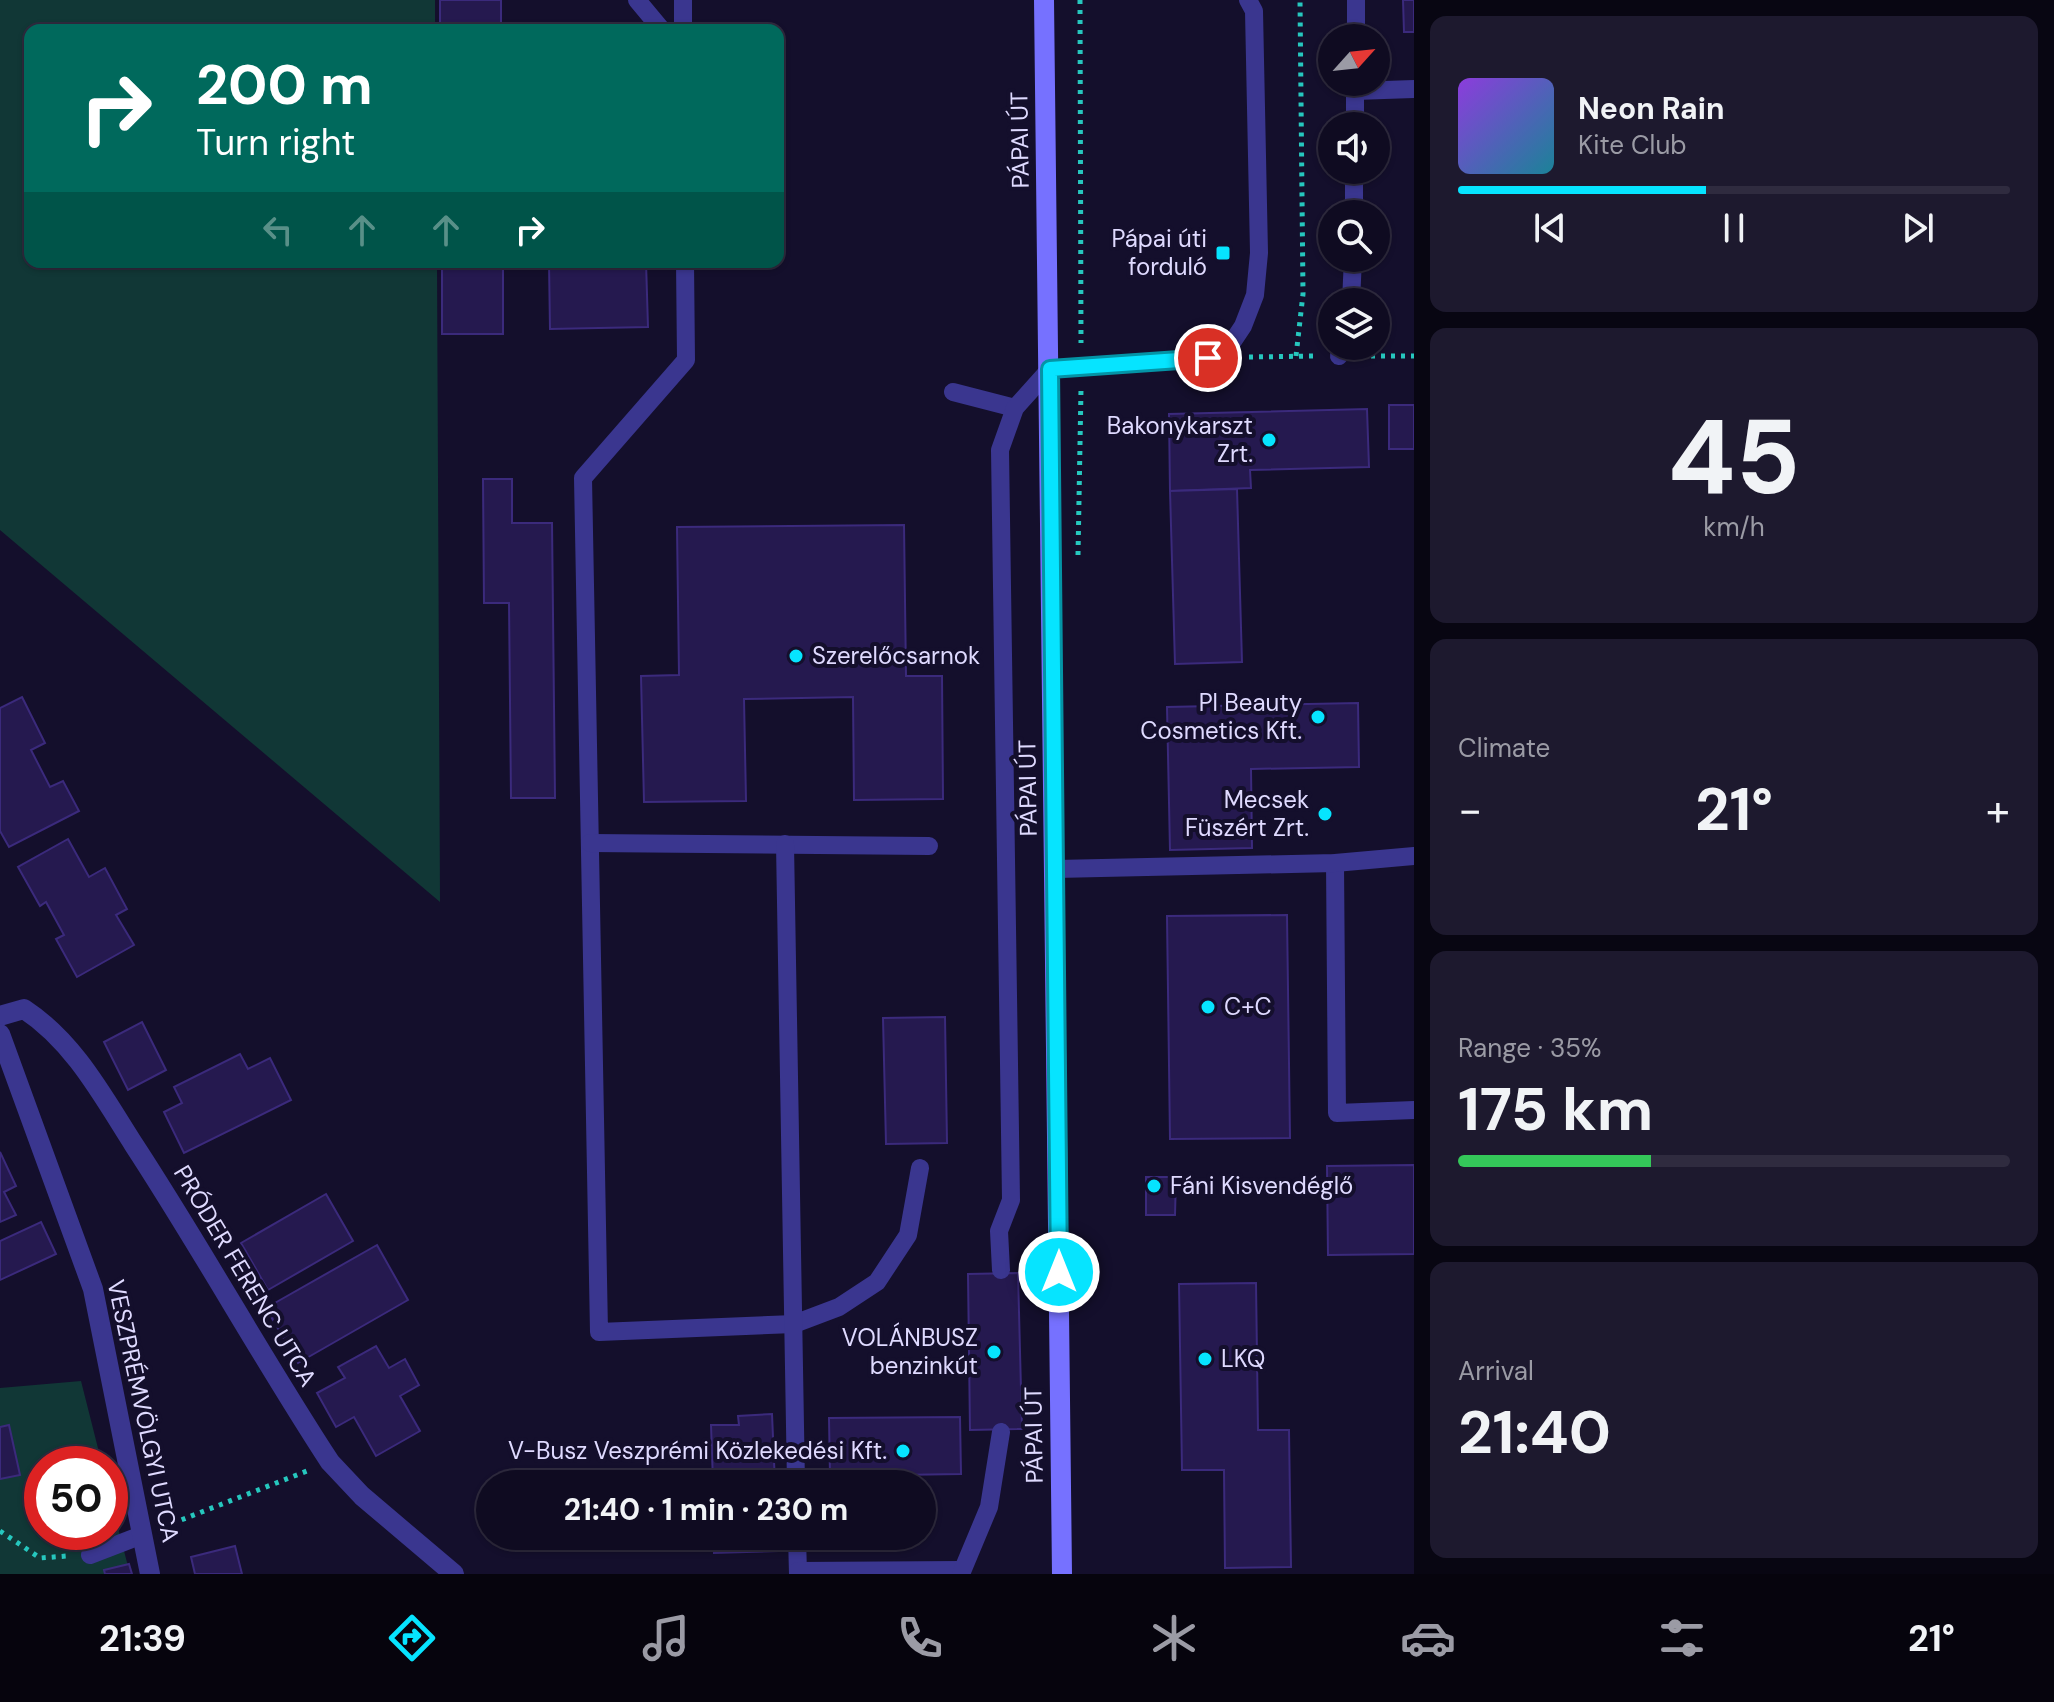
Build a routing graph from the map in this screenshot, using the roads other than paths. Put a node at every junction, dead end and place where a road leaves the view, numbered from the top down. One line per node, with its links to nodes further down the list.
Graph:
1 (637, 0): 6 (lane)
2 (683, 0): 7 (lane)
3 (1044, 0): 12 (main road, PÁPAI ÚT)
4 (1248, 0): 12 (lane)
5 (1356, 0): 8 (lane)
6 (657, 24)
7 (683, 24)
8 (1356, 24)
9 (1390, 88): 10 (lane)
10 (1414, 89)
11 (685, 268): 15 (lane)
12 (1050, 369): 14 (lane); 20 (main road, PÁPAI ÚT)
13 (953, 392): 14 (lane)
14 (1015, 408): 25 (lane)
15 (590, 843): 16 (lane); 26 (lane)
16 (785, 844): 17 (lane); 26 (lane)
17 (929, 846)
18 (1414, 856): 19 (lane)
19 (1335, 863): 20 (lane); 23 (lane)
20 (1056, 869): 36 (main road, PÁPAI ÚT)
21 (0, 1016): 35 (street, PRÓDER FERENC UTCA)
22 (0, 1034): 29 (street, VESZPRÉMVÖLGYI UTCA)
23 (1414, 1110)
24 (920, 1168): 26 (lane)
25 (1001, 1270)
26 (794, 1324): 28 (lane)
27 (1001, 1432): 32 (lane)
28 (796, 1470)
29 (142, 1535): 31 (lane); 34 (street, VESZPRÉMVÖLGYI UTCA)
30 (797, 1550): 33 (lane)
31 (90, 1555)
32 (961, 1572): 33 (lane)
33 (798, 1573)
34 (150, 1574)
35 (454, 1574)
36 (1062, 1574)

